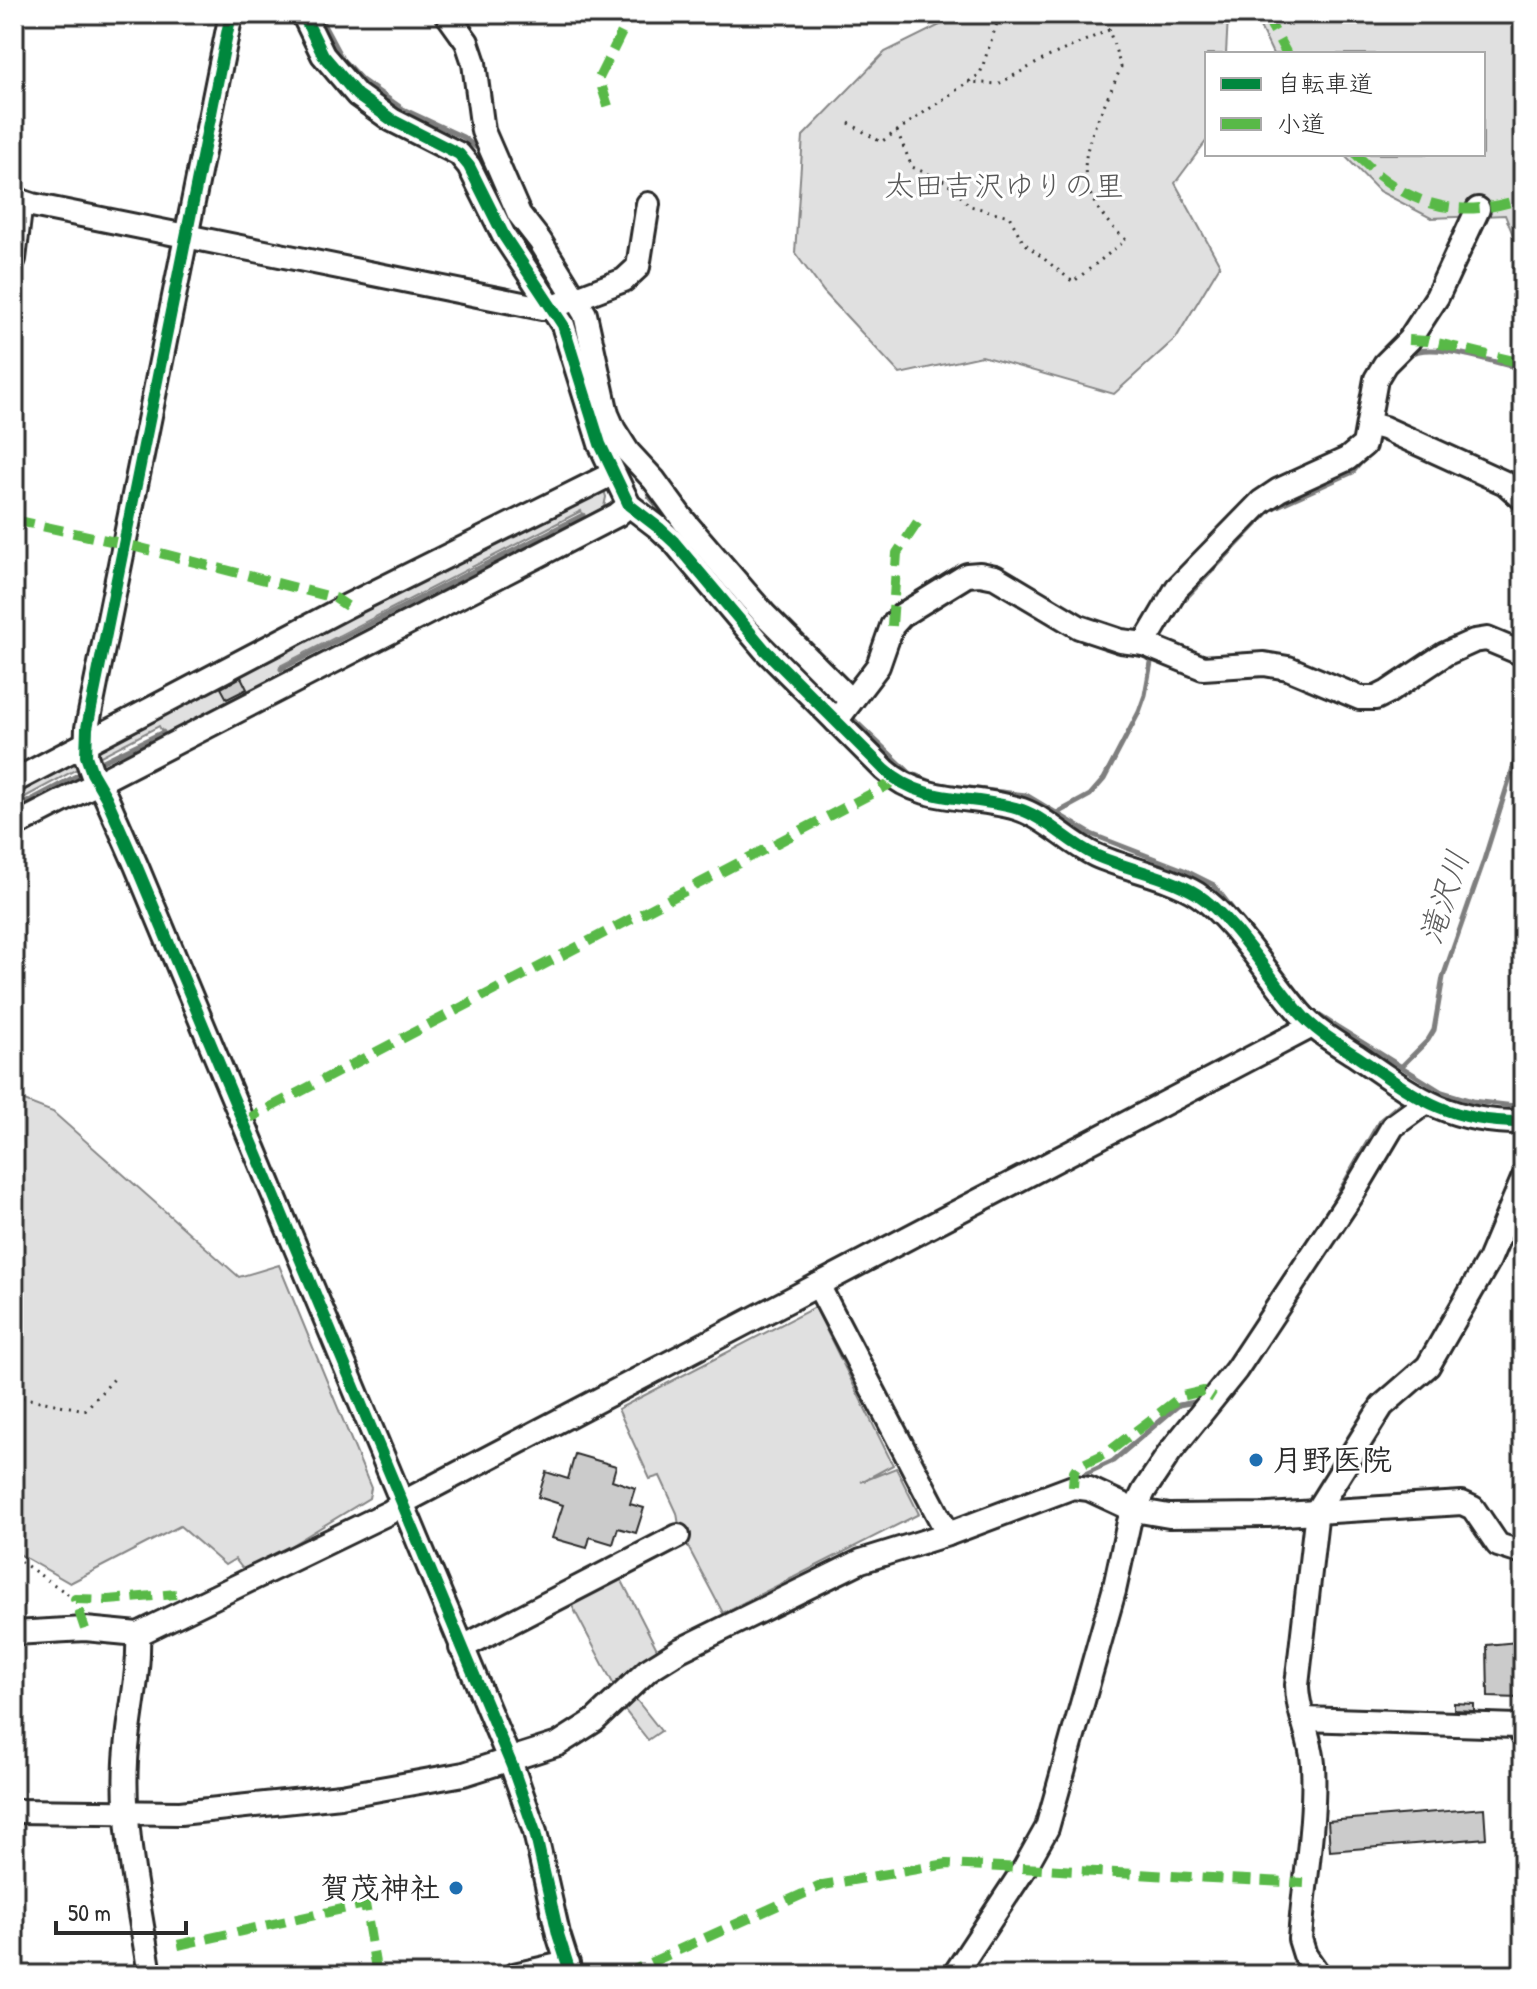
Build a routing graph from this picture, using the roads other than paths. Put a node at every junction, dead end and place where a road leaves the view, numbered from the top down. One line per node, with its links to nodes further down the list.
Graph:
1 (231, 14): 8 (street)
2 (303, 14): 4 (street)
3 (447, 14): 4 (street)
4 (471, 143): 10 (street); 10 (street)
5 (18, 200): 8 (street); 9 (street)
6 (648, 204): 10 (street)
7 (1478, 209): 11 (street)
8 (187, 236): 10 (street); 19 (street)
9 (14, 259)
10 (564, 302): 12 (street); 17 (street)
11 (1369, 424): 13 (street); 15 (street)
12 (612, 474): 14 (street); 19 (street)
13 (1523, 499)
14 (629, 505): 18 (street); 21 (street)
15 (1144, 644): 16 (street); 17 (street)
16 (1523, 654)
17 (851, 701): 18 (street)
18 (836, 721): 23 (street)
19 (85, 745): 20 (street); 21 (street)
20 (14, 781)
21 (97, 783): 22 (street); 28 (street)
22 (14, 826)
23 (1312, 1026): 24 (street); 27 (street)
24 (1425, 1103): 25 (street); 29 (street)
25 (1523, 1122)
26 (1523, 1179): 30 (street)
27 (818, 1285): 28 (street); 31 (street)
28 (402, 1503): 35 (street); 36 (street)
29 (1134, 1510): 30 (street); 31 (street); 45 (street)
30 (1317, 1510): 33 (street); 37 (street)
31 (948, 1534): 39 (street)
32 (678, 1536): 36 (street)
33 (1523, 1553)
34 (14, 1633): 35 (street)
35 (138, 1634): 41 (street)
36 (461, 1648): 39 (street)
37 (1303, 1719): 38 (street); 46 (street)
38 (1523, 1736)
39 (509, 1760): 41 (street); 42 (street)
40 (14, 1811): 41 (street)
41 (127, 1813): 43 (street)
42 (570, 1969): 44 (street)
43 (150, 1975)
44 (514, 1975)
45 (954, 1975)
46 (1319, 1975)

